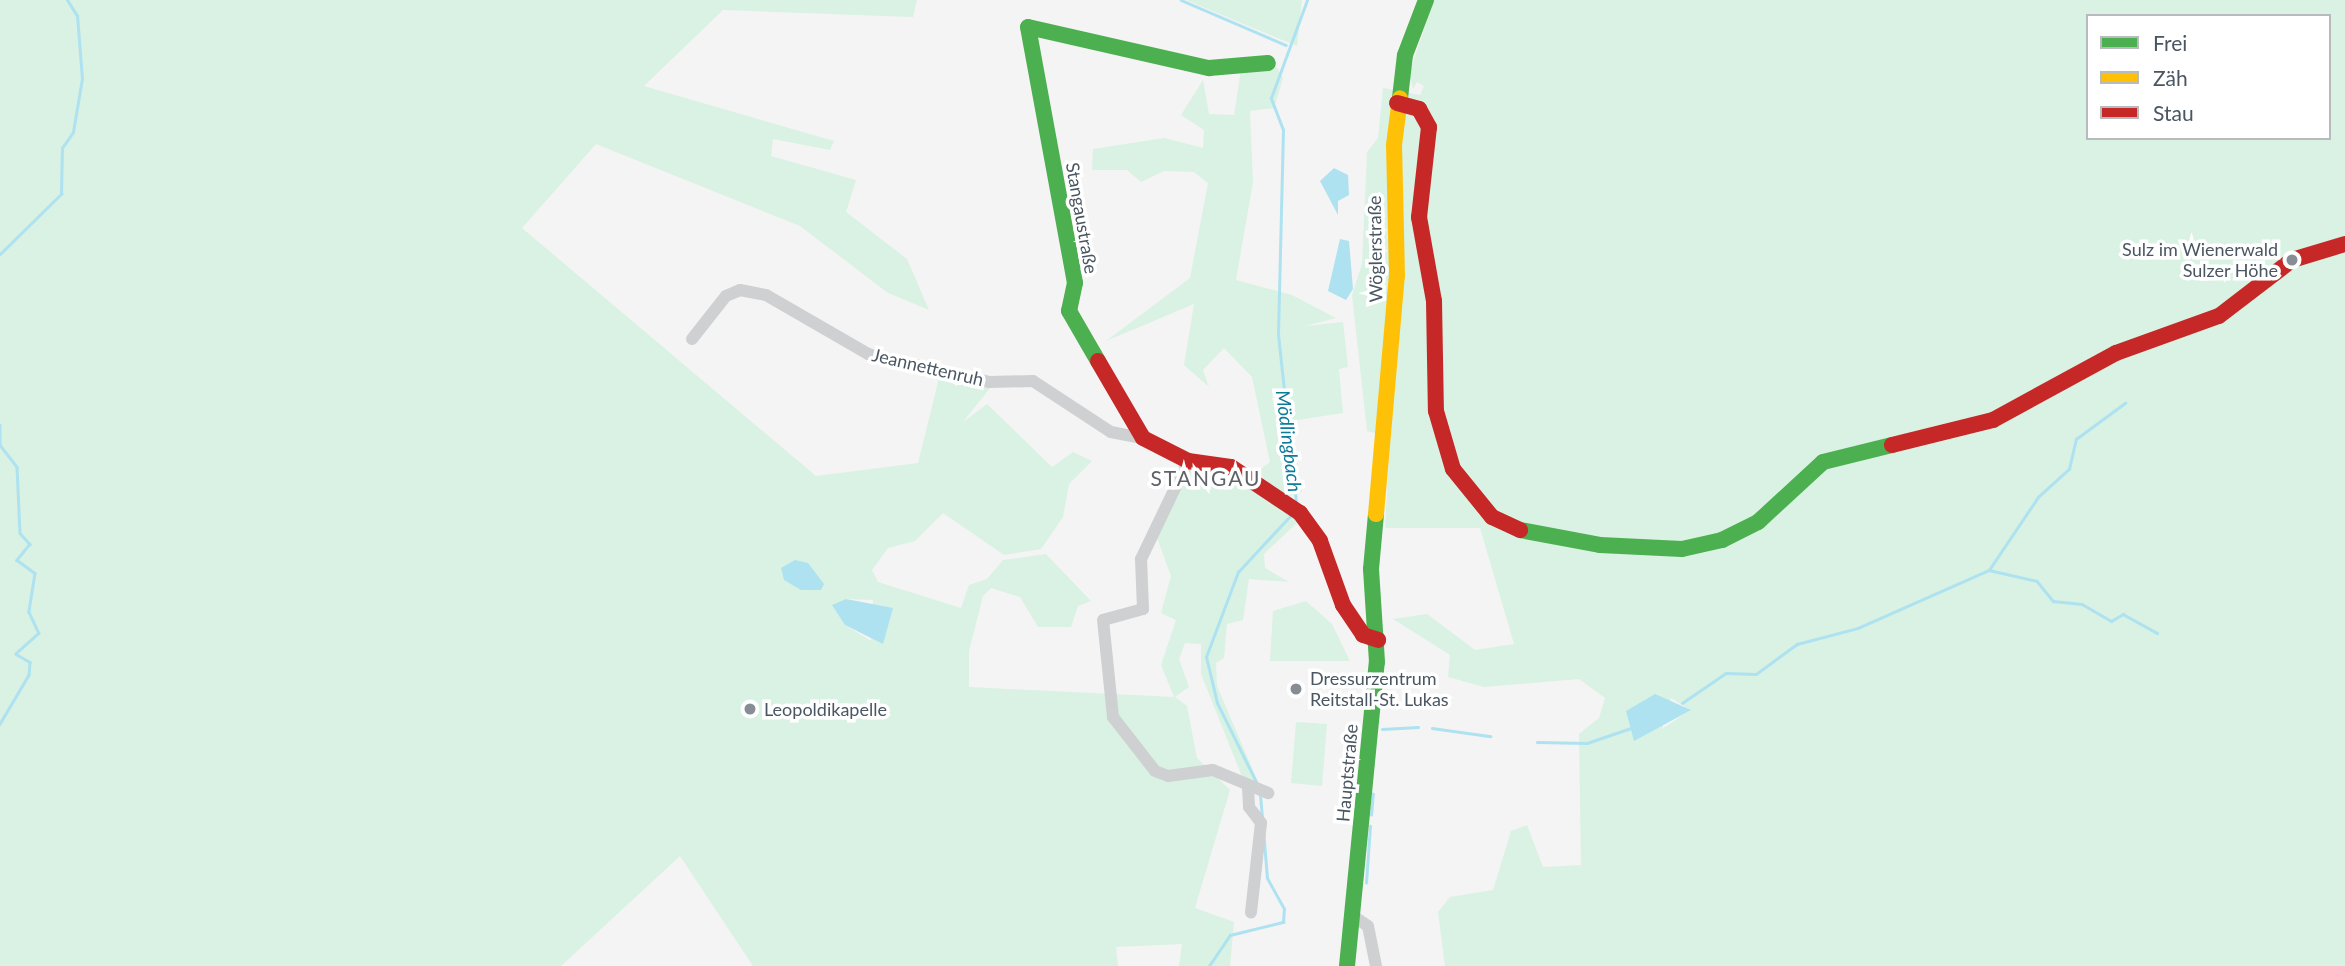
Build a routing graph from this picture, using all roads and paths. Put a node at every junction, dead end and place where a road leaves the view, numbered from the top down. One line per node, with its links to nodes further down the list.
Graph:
1 (1426, 0): 3 (main road, Wöglerstraße)
2 (1268, 63): 6 (main road, Stangaustraße)
3 (1397, 103): 4 (main road); 8 (main road, Wöglerstraße)
4 (2345, 244)
5 (692, 339): 6 (street, Jeannettenruh)
6 (1143, 438): 7 (main road)
7 (1188, 461): 9 (main road); 10 (street)
8 (1380, 500): 9 (main road, Hauptstraße)
9 (1378, 640): 13 (main road, Hauptstraße)
10 (1251, 789): 11 (street); 12 (street)
11 (1268, 793)
12 (1251, 912)
13 (1353, 916): 14 (main road, Hauptstraße); 15 (street)
14 (1347, 966)
15 (1376, 966)

